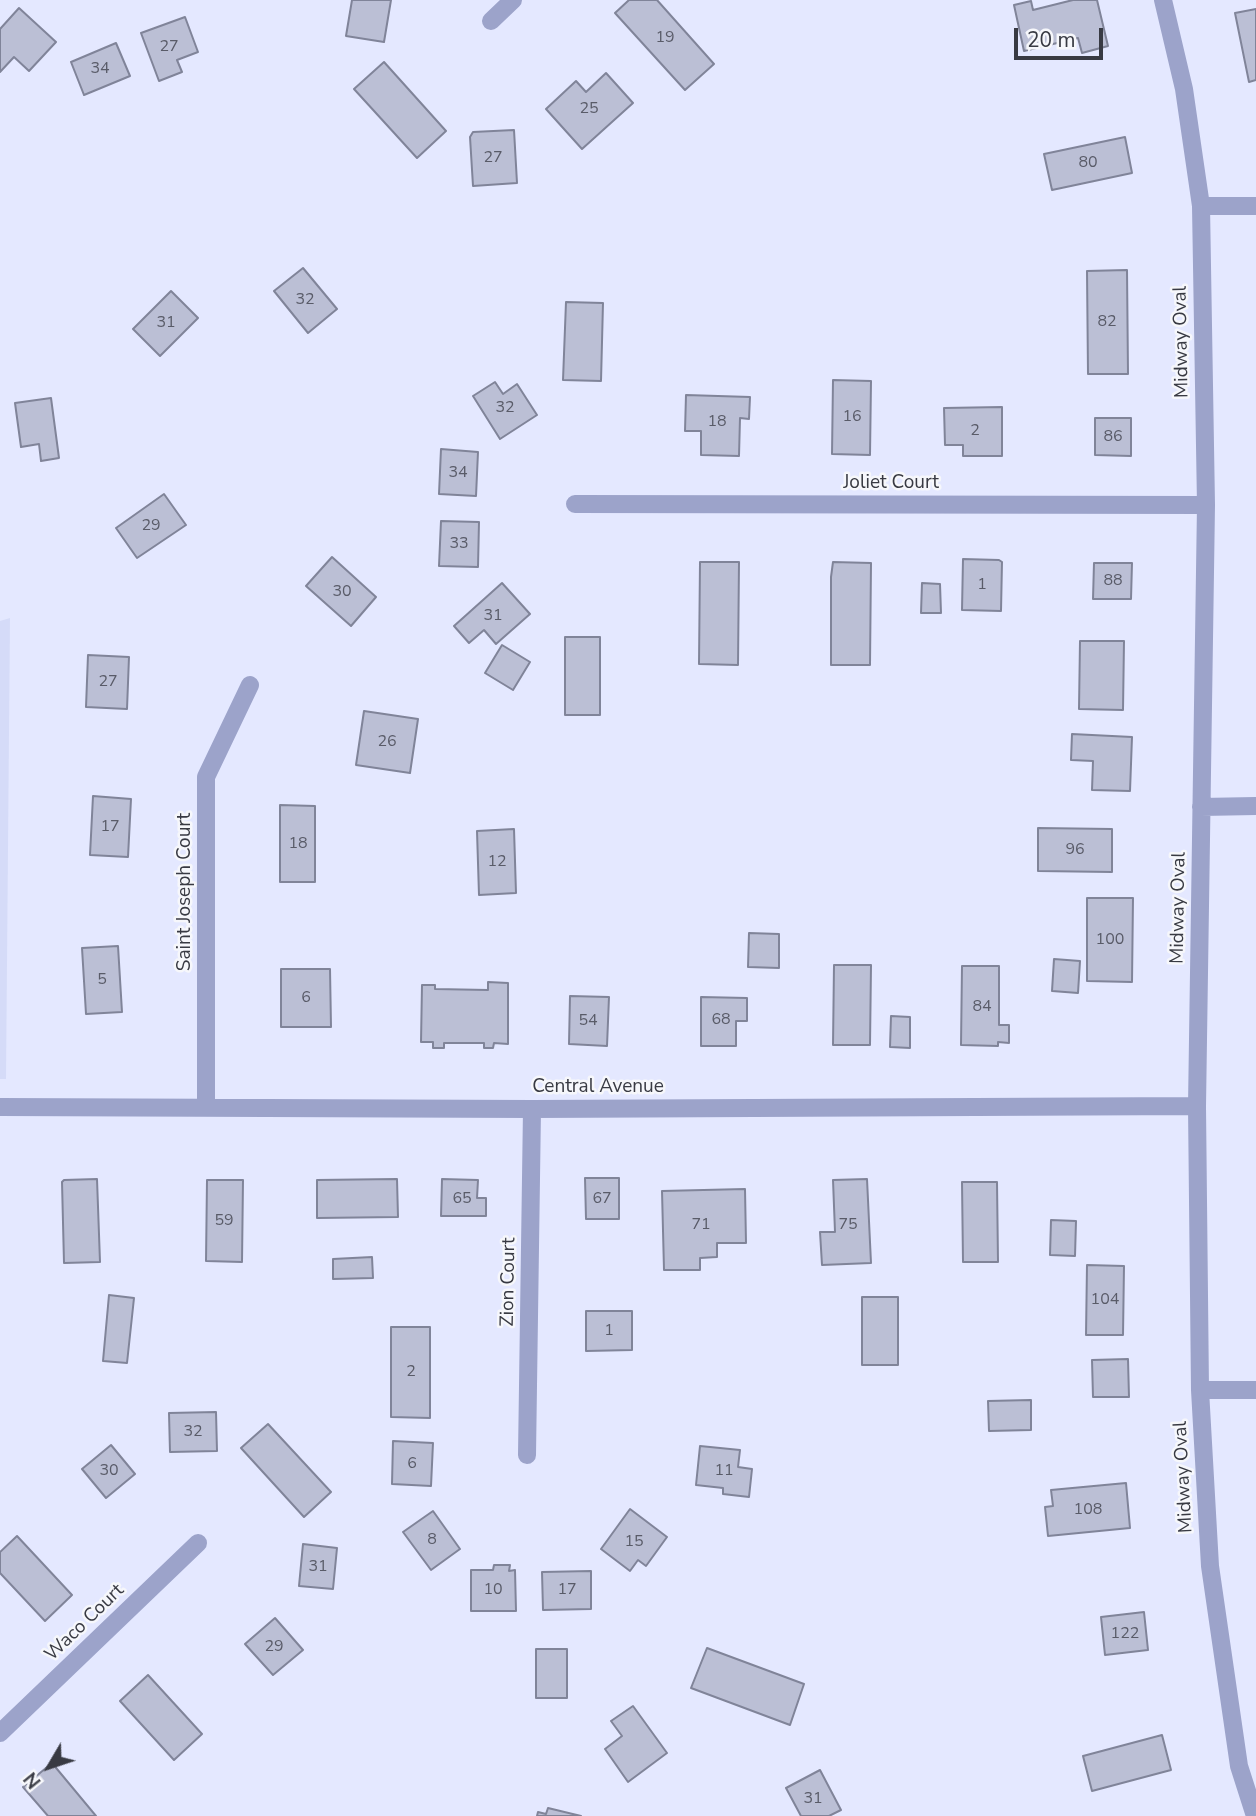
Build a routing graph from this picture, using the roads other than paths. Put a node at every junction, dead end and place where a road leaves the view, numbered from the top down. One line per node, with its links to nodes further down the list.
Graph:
1 (513, 0): 3 (street)
2 (1163, 0): 4 (street, Midway Oval)
3 (491, 21)
4 (1201, 206): 5 (street); 7 (street, Midway Oval)
5 (1256, 206)
6 (576, 503): 7 (street, Joliet Court)
7 (1206, 505): 10 (street, Midway Oval)
8 (250, 685): 13 (street, Saint Joseph Court)
9 (1256, 806): 10 (street)
10 (1201, 807): 11 (street, Midway Oval)
11 (1197, 1106): 14 (street, Central Avenue); 15 (street, Midway Oval)
12 (0, 1107): 13 (street, Central Avenue)
13 (206, 1108): 14 (street, Central Avenue)
14 (532, 1109): 17 (street, Zion Court)
15 (1200, 1390): 16 (street); 20 (street, Midway Oval)
16 (1256, 1390)
17 (527, 1455)
18 (198, 1543): 19 (street, Waco Court)
19 (0, 1733)
20 (1255, 1816)

